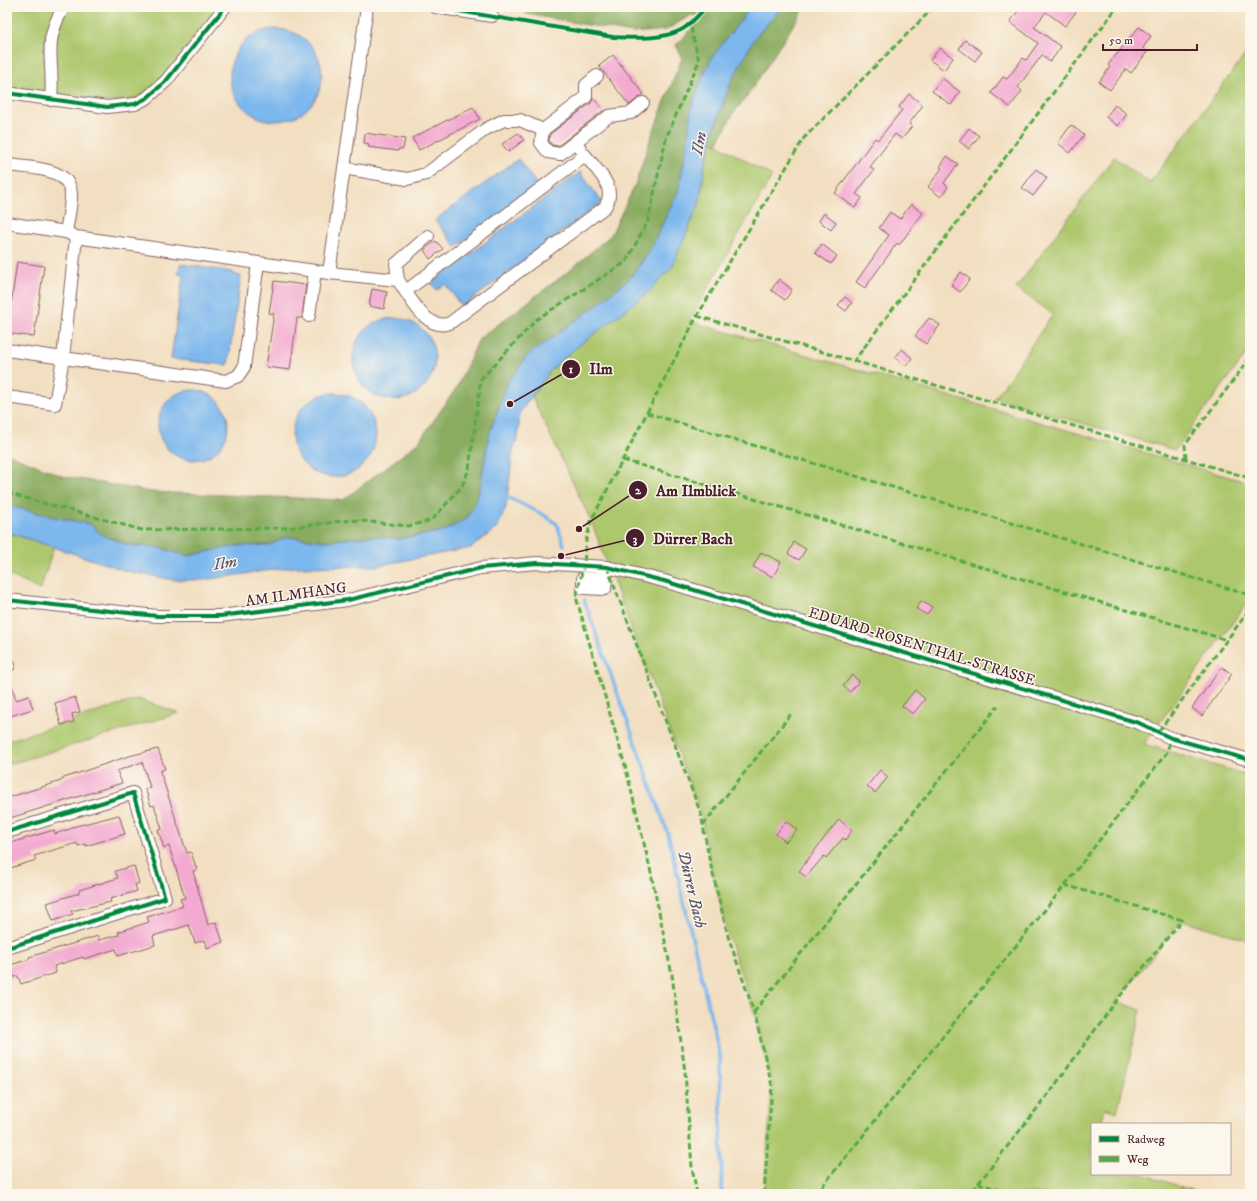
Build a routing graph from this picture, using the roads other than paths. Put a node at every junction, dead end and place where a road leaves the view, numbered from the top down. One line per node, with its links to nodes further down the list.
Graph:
1 (64, 7): 8 (street)
2 (225, 7): 8 (street)
3 (367, 7): 14 (street)
4 (435, 7): 5 (street)
5 (492, 16)
6 (597, 76): 10 (street)
7 (7, 94): 8 (street)
8 (51, 100)
9 (643, 103): 11 (street)
10 (543, 130): 11 (street); 14 (street)
11 (575, 142): 12 (street)
12 (585, 156): 22 (street); 22 (street)
13 (7, 165): 16 (street)
14 (344, 168): 20 (street)
15 (7, 223): 16 (street)
16 (71, 234): 18 (street); 25 (street)
17 (428, 236): 21 (street)
18 (258, 263): 19 (street); 25 (street)
19 (315, 271): 20 (street); 23 (street)
20 (329, 273): 21 (street)
21 (398, 280): 22 (street)
22 (406, 291)
23 (309, 316)
24 (7, 350): 25 (street)
25 (63, 358): 26 (street)
26 (7, 397)
27 (584, 564): 28 (street, EDUARD-ROSENTHAL-STRASSE); 30 (street, AM ILMHANG)
28 (607, 566): 29 (street); 31 (street, EDUARD-ROSENTHAL-STRASSE)
29 (606, 579)
30 (7, 600)
31 (1250, 760)
32 (7, 832): 33 (street)
33 (7, 948)

